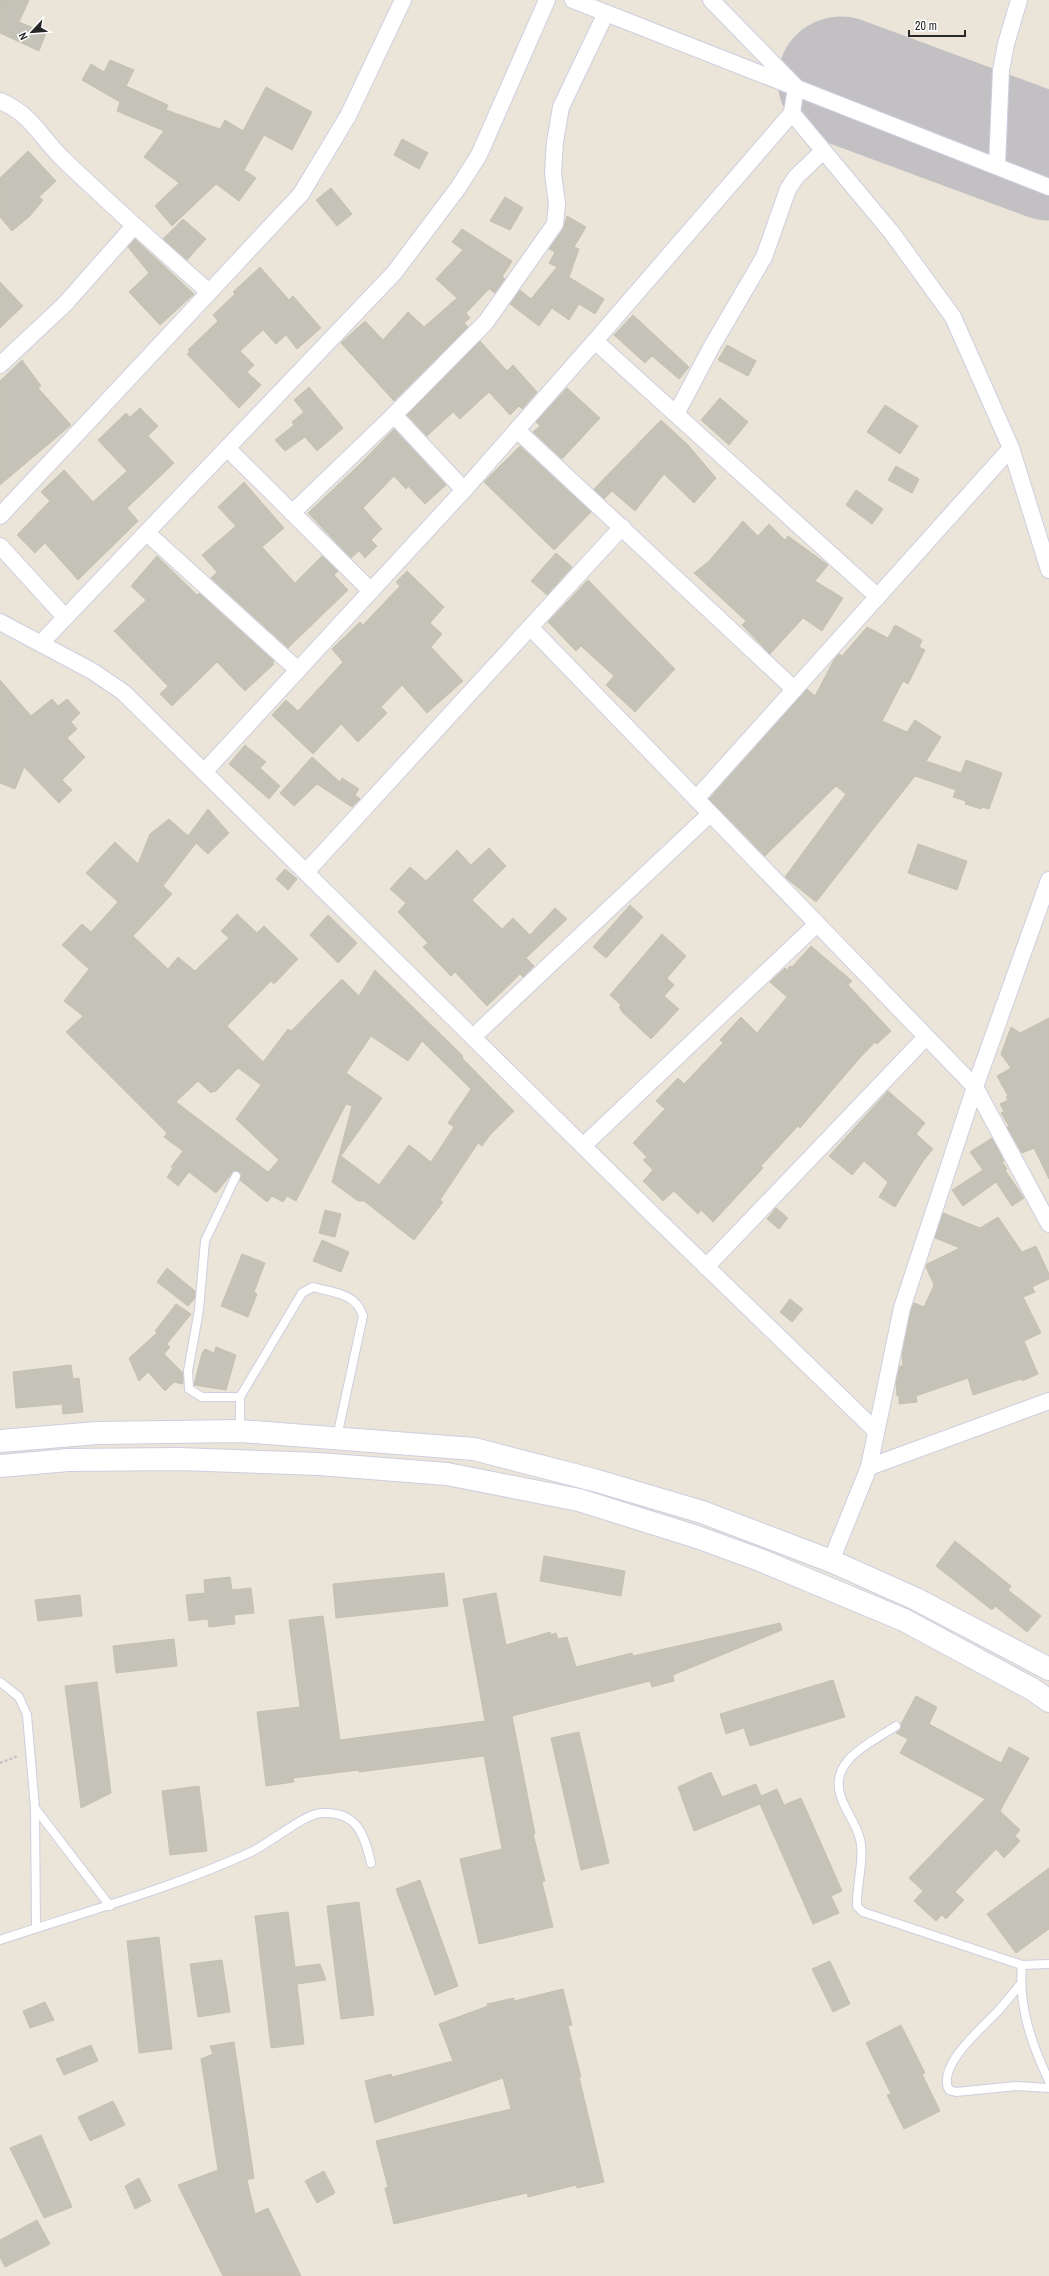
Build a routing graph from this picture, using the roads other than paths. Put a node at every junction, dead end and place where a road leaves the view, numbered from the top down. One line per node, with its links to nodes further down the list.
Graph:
1 (404, 0): 14 (street)
2 (547, 0): 21 (street)
3 (573, 0): 6 (street)
4 (710, 0): 7 (street)
5 (1019, 0): 11 (street)
6 (606, 13): 7 (street); 18 (street)
7 (796, 87): 9 (street); 11 (street)
8 (0, 101): 13 (street)
9 (792, 113): 10 (street); 15 (street)
10 (824, 151): 17 (street); 20 (street)
11 (997, 166): 12 (street)
12 (1049, 187)
13 (134, 226): 14 (street); 16 (street)
14 (209, 292): 24 (street)
15 (595, 341): 17 (street); 19 (street)
16 (0, 365)
17 (676, 414): 30 (street)
18 (394, 415): 22 (street); 23 (street)
19 (517, 430): 22 (street); 25 (street)
20 (1011, 448): 28 (street); 30 (street)
21 (228, 449): 23 (street); 26 (street)
22 (464, 490): 29 (street)
23 (292, 513): 29 (street)
24 (0, 516)
25 (622, 527): 33 (street); 36 (street)
26 (147, 533): 31 (street); 35 (street)
27 (0, 546): 31 (street)
28 (1049, 570)
29 (371, 591): 35 (street)
30 (878, 597): 36 (street)
31 (66, 617): 34 (street)
32 (0, 622): 34 (street)
33 (530, 627): 38 (street); 40 (street)
34 (41, 643): 37 (street)
35 (298, 670): 37 (street)
36 (794, 689): 38 (street)
37 (204, 772): 40 (street)
38 (696, 799): 39 (street)
39 (710, 814): 43 (street); 44 (street)
40 (306, 872): 44 (street)
41 (1049, 880): 42 (street)
42 (1044, 909): 46 (street)
43 (817, 924): 45 (street); 47 (street)
44 (473, 1037): 47 (street)
45 (926, 1037): 46 (street); 50 (street)
46 (975, 1087): 49 (street); 54 (street)
47 (583, 1146): 50 (street)
48 (236, 1176): 51 (lane)
49 (1049, 1224)
50 (706, 1267): 54 (street)
51 (240, 1397): 53 (lane); 55 (lane)
52 (1049, 1401): 58 (street)
53 (240, 1431): 55 (street); 56 (street)
54 (876, 1431): 58 (street)
55 (337, 1438): 59 (street)
56 (0, 1441)
57 (0, 1466): 62 (street)
58 (869, 1467): 59 (street)
59 (831, 1561): 60 (street)
60 (1049, 1670)
61 (0, 1682): 64 (lane)
62 (1049, 1701)
63 (896, 1726): 70 (lane)
64 (35, 1808): 66 (lane); 67 (lane)
65 (371, 1863): 66 (lane)
66 (110, 1906): 67 (lane)
67 (36, 1928): 68 (lane)
68 (0, 1940)
69 (1049, 1964): 70 (lane)
70 (1022, 1965): 71 (lane)
71 (1020, 1985): 72 (lane); 73 (lane)
72 (1049, 2081)
73 (1049, 2088)

